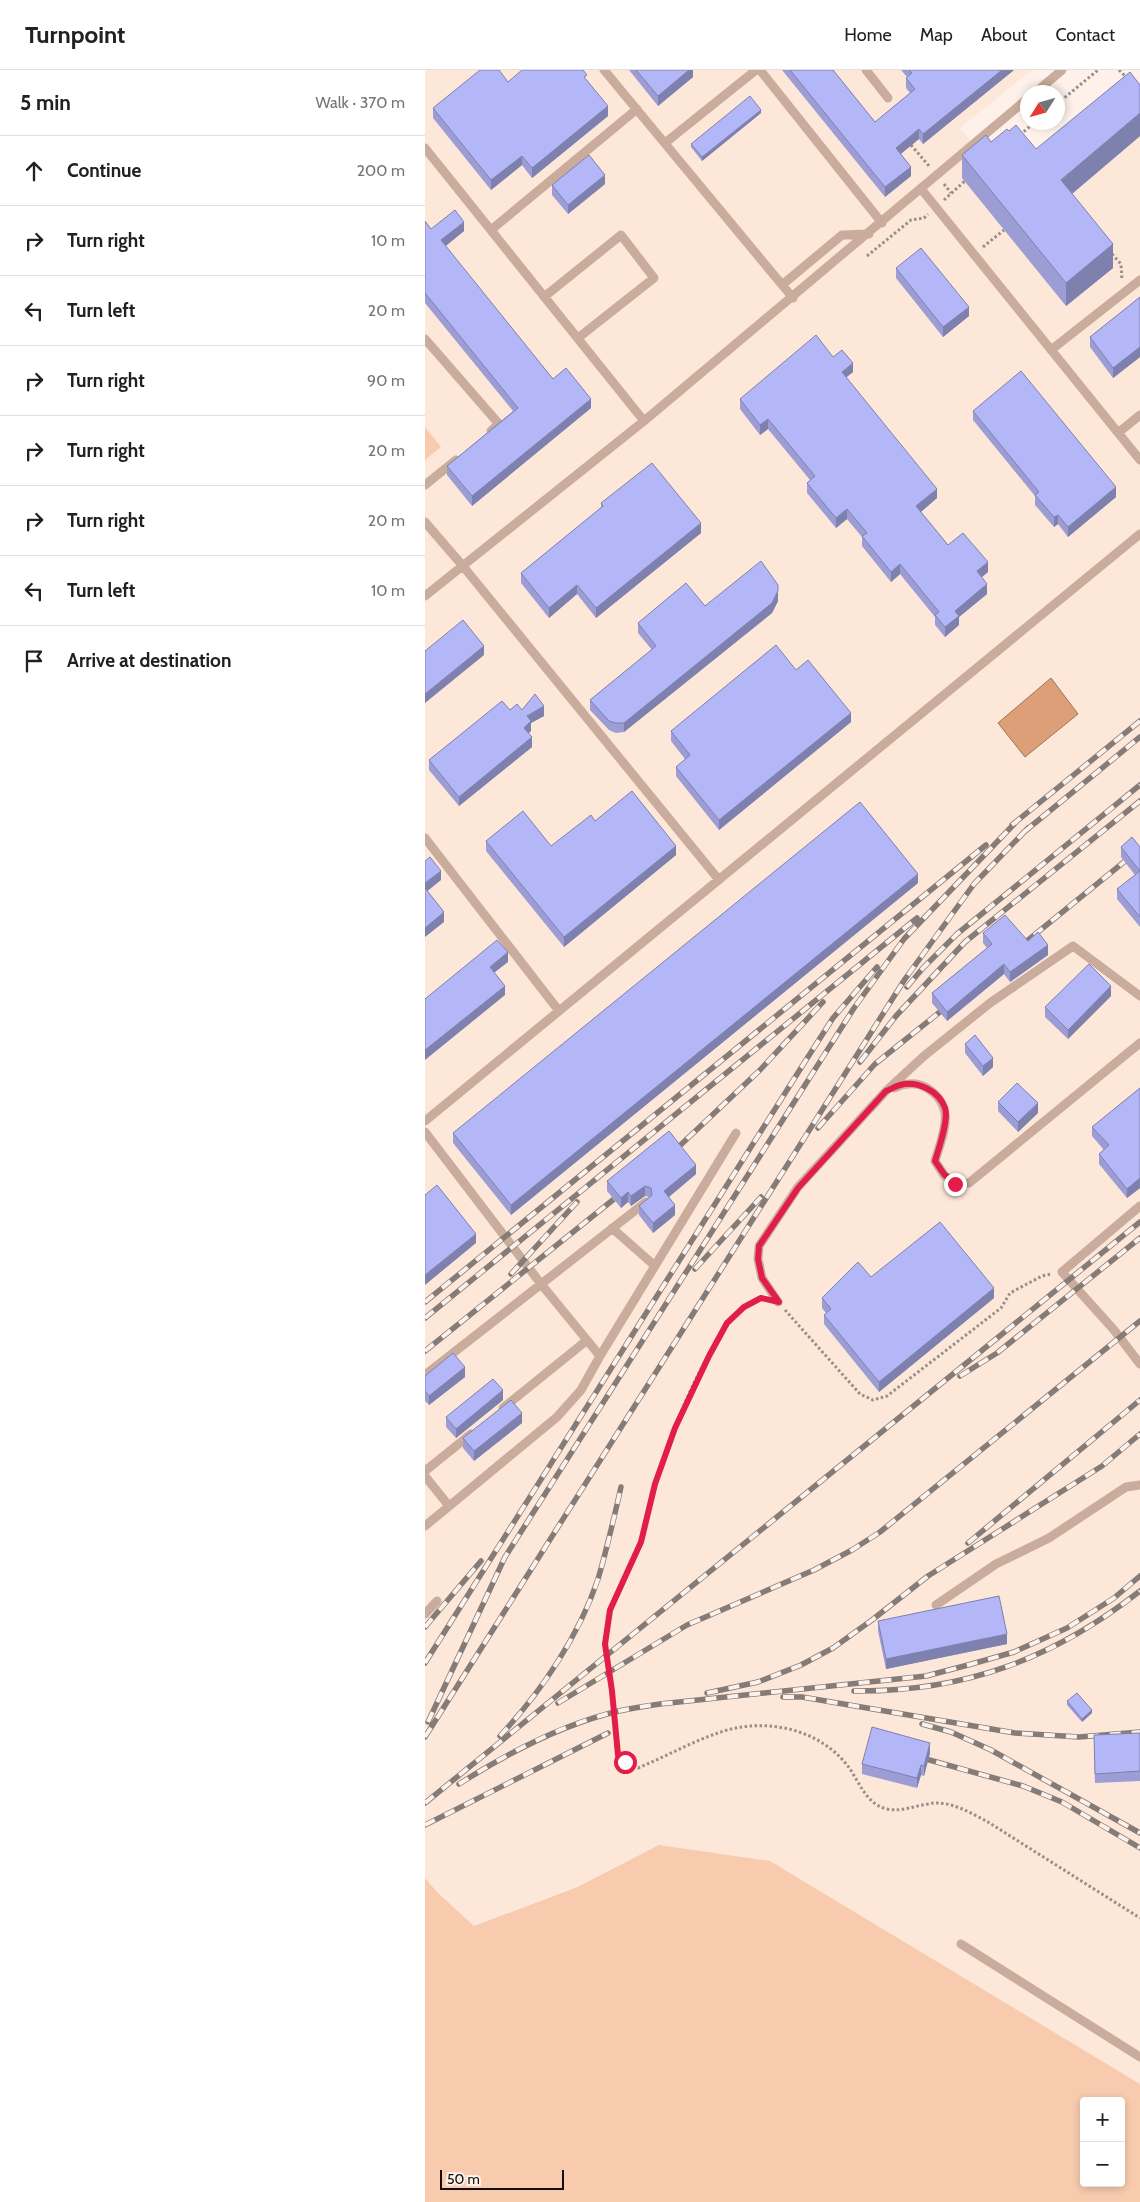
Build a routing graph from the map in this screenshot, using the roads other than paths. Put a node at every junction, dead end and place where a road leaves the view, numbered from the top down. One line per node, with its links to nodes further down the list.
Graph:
1 (604, 70): 8 (lane)
2 (758, 70): 9 (lane); 12 (lane)
3 (866, 70): 6 (lane)
4 (1062, 70): 5 (lane)
5 (1044, 85)
6 (888, 98)
7 (1020, 106): 11 (lane)
8 (637, 109): 9 (lane); 13 (lane)
9 (665, 143): 16 (lane)
10 (425, 148): 13 (lane)
11 (922, 190): 12 (lane); 21 (lane)
12 (882, 223): 14 (lane)
13 (491, 230): 17 (lane)
14 (869, 234): 16 (lane); 18 (lane)
15 (1140, 280): 21 (lane)
16 (782, 285): 18 (lane)
17 (544, 297): 19 (lane); 19 (lane)
18 (793, 298): 23 (lane)
19 (578, 338): 23 (lane)
20 (425, 339): 25 (lane)
21 (1051, 350): 24 (lane)
22 (1140, 415): 24 (lane)
23 (644, 421): 31 (lane)
24 (1118, 433): 27 (lane)
25 (484, 436)
26 (462, 454): 28 (lane)
27 (1140, 460)
28 (425, 485)
29 (425, 522): 31 (lane)
30 (1140, 534): 34 (lane)
31 (462, 565): 32 (lane); 34 (lane)
32 (425, 596)
33 (425, 838): 36 (lane)
34 (719, 880): 36 (lane)
35 (1140, 996): 38 (lane)
36 (559, 1011): 39 (lane)
37 (1140, 1043): 38 (lane)
38 (886, 1091): 47 (lane)
39 (425, 1121)
40 (425, 1132): 46 (lane)
41 (737, 1134): 45 (lane)
42 (645, 1202): 44 (lane)
43 (1140, 1206): 50 (lane)
44 (612, 1228): 45 (lane); 46 (lane)
45 (655, 1266): 49 (lane)
46 (541, 1284): 48 (lane); 51 (lane)
47 (779, 1302)
48 (586, 1341): 49 (lane); 52 (lane)
49 (600, 1356): 57 (lane)
50 (1140, 1364)
51 (425, 1375)
52 (494, 1416)
53 (479, 1428): 54 (lane)
54 (425, 1472)
55 (425, 1476): 57 (lane)
56 (1140, 1485): 60 (lane)
57 (449, 1506): 58 (lane)
58 (425, 1526)
59 (437, 1601): 61 (lane)
60 (936, 1605)
61 (425, 1614)
62 (961, 1944): 63 (lane)
63 (1140, 2057)

